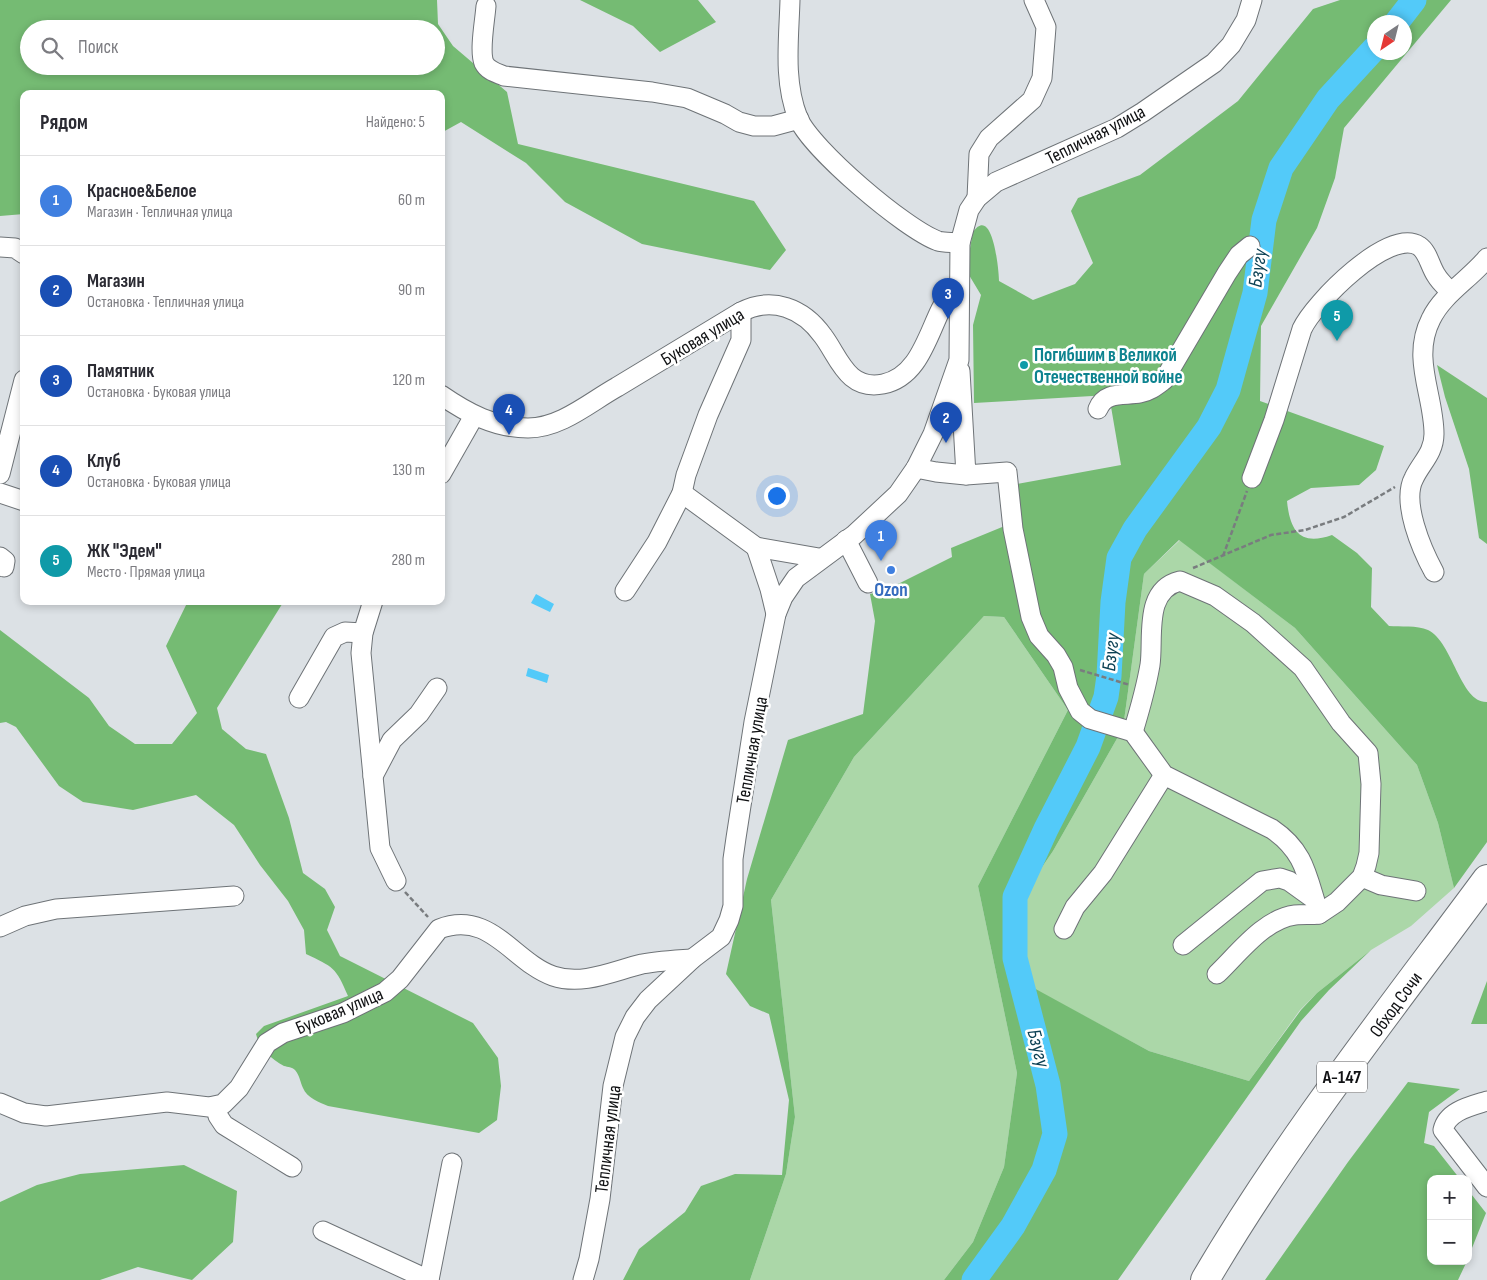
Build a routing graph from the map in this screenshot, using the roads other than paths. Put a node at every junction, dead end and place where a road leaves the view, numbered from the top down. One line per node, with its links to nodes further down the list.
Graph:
1 (790, 0): 5 (street)
2 (1034, 0): 6 (street)
3 (1252, 0): 6 (street, Тепличная улица)
4 (486, 6): 5 (street)
5 (799, 119): 7 (street)
6 (977, 198): 7 (street, Тепличная улица)
7 (960, 243): 12 (street, Тепличная улица)
8 (1250, 246): 18 (street)
9 (0, 247): 10 (street)
10 (20, 251)
11 (1487, 258): 13 (street)
12 (959, 285): 14 (street, Буковая улица); 15 (street, Тепличная улица)
13 (1451, 292): 24 (street); 31 (street)
14 (741, 312): 19 (street, Буковая улица); 26 (street)
15 (959, 360): 21 (street, Тепличная улица); 23 (street)
16 (20, 396): 22 (street)
17 (445, 398): 19 (street, Буковая улица)
18 (1098, 408)
19 (474, 416): 20 (street)
20 (445, 467)
21 (916, 468): 23 (street); 28 (street, Тепличная улица)
22 (0, 474)
23 (966, 474): 39 (street)
24 (1252, 478)
25 (0, 493): 27 (street)
26 (682, 494): 29 (street); 33 (street)
27 (20, 500)
28 (846, 540): 30 (street, Тепличная улица); 32 (street)
29 (756, 547): 30 (street); 35 (street)
30 (819, 558): 35 (street, Тепличная улица)
31 (1434, 572)
32 (868, 582)
33 (625, 591)
34 (372, 605): 36 (street)
35 (776, 614): 51 (street, Тепличная улица)
36 (363, 633): 38 (street); 41 (street)
37 (437, 688): 41 (street)
38 (299, 698)
39 (1133, 732): 40 (street); 42 (street)
40 (1164, 775): 47 (street); 49 (street)
41 (373, 776): 44 (street)
42 (1362, 877): 45 (street); 47 (street)
43 (1487, 879): 62 (highway, Обход Сочи / А-147)
44 (396, 881)
45 (1416, 891)
46 (234, 896): 48 (street)
47 (1317, 907): 50 (street); 52 (street)
48 (0, 927)
49 (1064, 929)
50 (1183, 944)
51 (692, 958): 55 (street, Буковая улица); 61 (street, Тепличная улица)
52 (1217, 974)
53 (1487, 1100): 58 (street)
54 (0, 1103): 55 (street)
55 (216, 1107): 57 (street)
56 (452, 1163): 60 (street)
57 (292, 1167)
58 (1487, 1187)
59 (323, 1231): 60 (street)
60 (429, 1280)
61 (582, 1280)
62 (1205, 1280)

